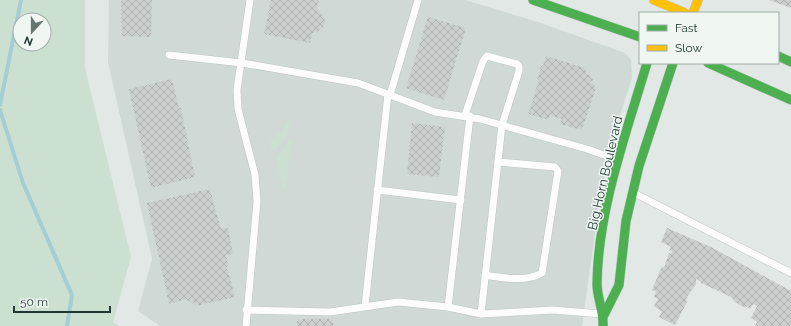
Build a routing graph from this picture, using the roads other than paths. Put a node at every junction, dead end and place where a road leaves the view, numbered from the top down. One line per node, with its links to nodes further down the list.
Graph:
1 (250, 0): 13 (lane)
2 (418, 0): 17 (lane)
3 (533, 0): 9 (main road)
4 (654, 0): 6 (main road)
5 (698, 0): 8 (main road)
6 (667, 6): 7 (main road)
7 (682, 12)
8 (693, 12)
9 (639, 37)
10 (169, 55): 13 (lane)
11 (779, 56): 12 (main road)
12 (791, 62)
13 (242, 63): 17 (lane); 30 (lane)
14 (647, 64): 21 (main road, Big Horn Boulevard)
15 (673, 64): 24 (main road, Big Horn Boulevard)
16 (710, 64): 18 (main road)
17 (389, 94): 19 (lane); 23 (lane)
18 (791, 100)
19 (467, 116): 20 (lane); 20 (lane); 25 (lane)
20 (502, 125): 21 (lane); 22 (lane)
21 (618, 160): 32 (main road, Big Horn Boulevard)
22 (498, 162): 27 (lane); 27 (lane)
23 (377, 190): 25 (lane); 28 (lane)
24 (634, 193): 26 (lane); 32 (main road, Big Horn Boulevard)
25 (461, 200): 29 (lane)
26 (791, 273)
27 (485, 275): 31 (lane)
28 (365, 306): 29 (lane); 30 (lane)
29 (448, 307): 31 (lane)
30 (246, 310): 33 (lane)
31 (481, 314): 32 (lane)
32 (604, 315): 34 (main road, Big Horn Boulevard)
33 (246, 326)
34 (603, 326)

